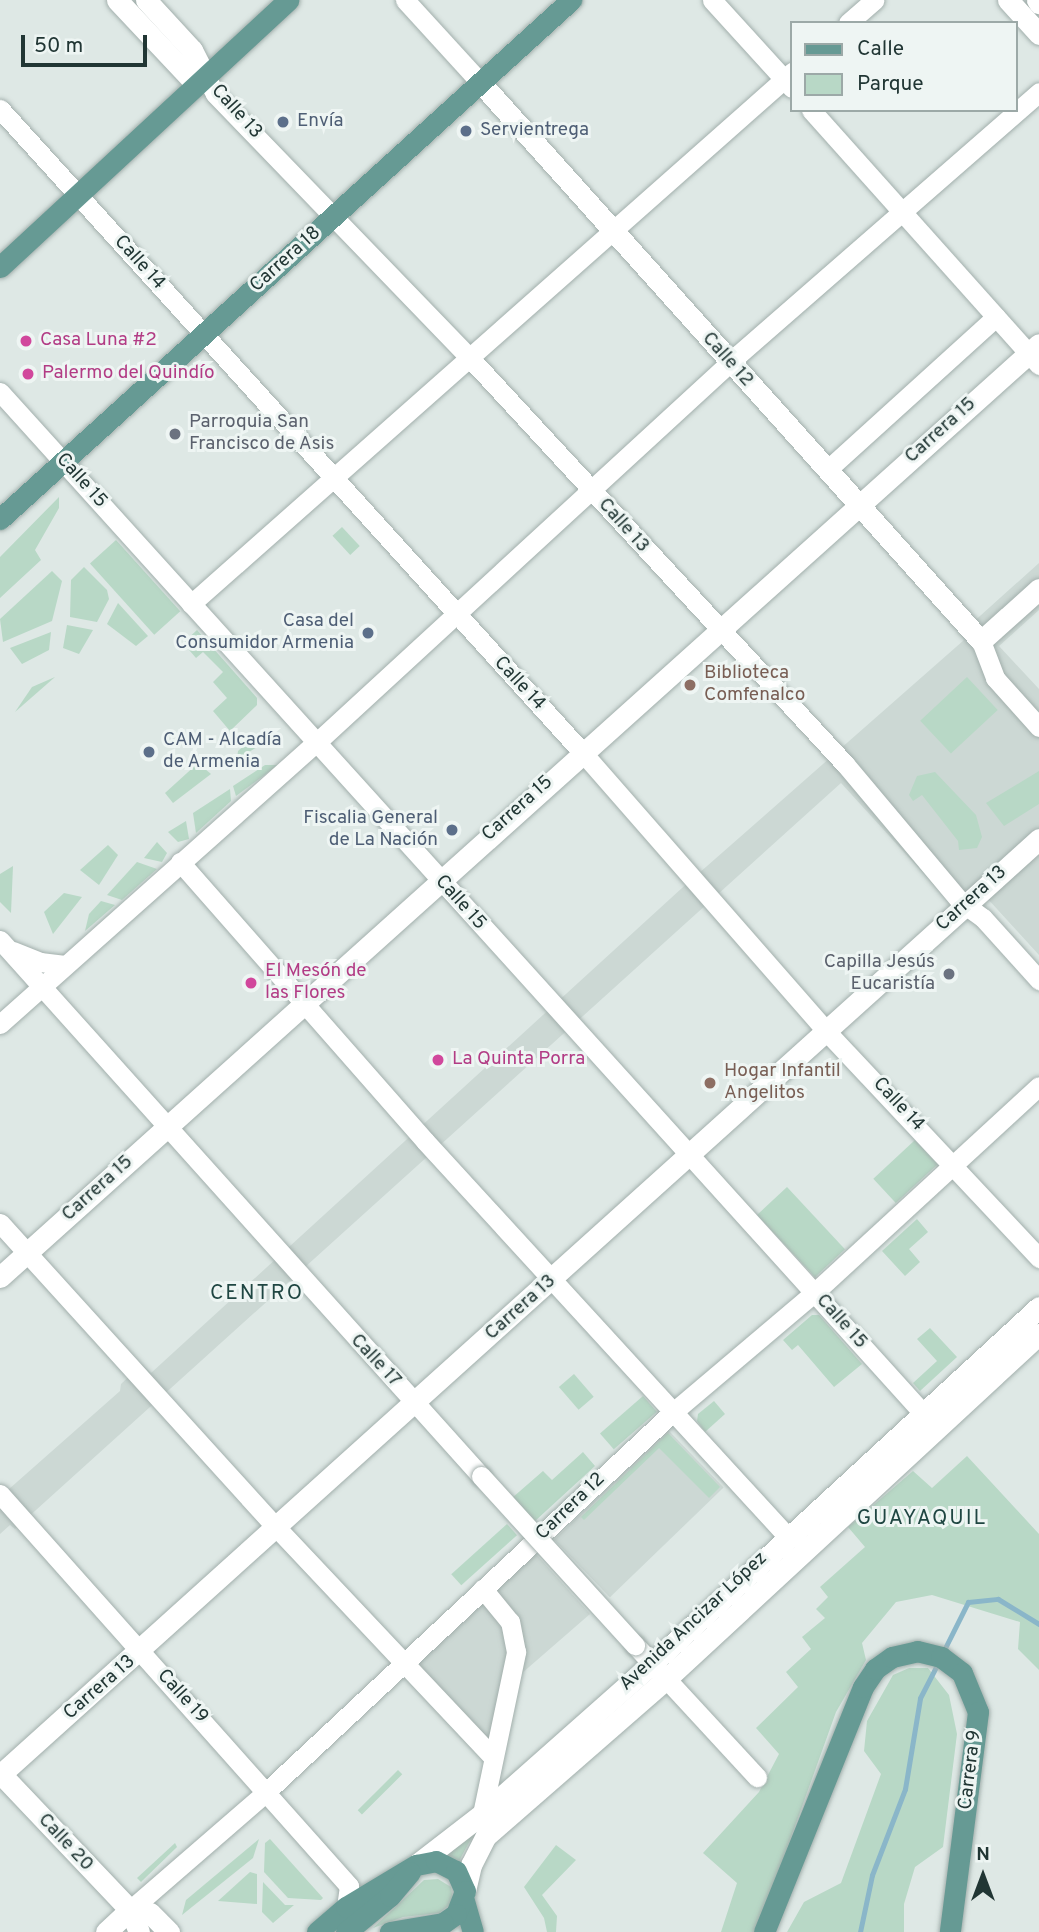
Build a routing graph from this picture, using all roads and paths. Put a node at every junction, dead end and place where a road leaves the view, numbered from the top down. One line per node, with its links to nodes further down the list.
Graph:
1 (117, 0): 11 (street)
2 (146, 0): 11 (street)
3 (288, 0): 11 (main road)
4 (405, 0): 13 (street, Calle 12)
5 (571, 0): 13 (main road, Carrera 18)
6 (712, 0): 12 (street)
7 (874, 0): 9 (street)
8 (1008, 0): 10 (street)
9 (850, 21)
10 (1039, 34)
11 (200, 79): 19 (main road); 21 (street, Calle 13)
12 (790, 80): 22 (street)
13 (480, 82): 21 (main road, Carrera 18); 22 (street, Calle 12)
14 (1039, 92): 16 (street)
15 (0, 109): 19 (street, Calle 14)
16 (1018, 110)
17 (813, 112): 20 (street)
18 (1016, 112): 20 (street)
19 (78, 195): 23 (main road); 25 (street, Calle 14)
20 (901, 212): 24 (street); 28 (street)
21 (336, 216): 25 (main road, Carrera 18); 27 (street, Calle 13)
22 (611, 231): 27 (street); 28 (street, Calle 12)
23 (0, 267)
24 (996, 317): 26 (street); 31 (street)
25 (203, 334): 30 (main road, Carrera 18); 32 (street, Calle 14)
26 (1035, 354): 34 (street, Carrera 15)
27 (469, 357): 32 (street); 33 (street, Calle 13)
28 (730, 363): 31 (street, Calle 12); 33 (street)
29 (0, 392): 30 (street, Calle 15)
30 (62, 461): 35 (main road, Carrera 18); 37 (street, Calle 15)
31 (827, 470): 34 (street, Calle 12)
32 (334, 477): 37 (street); 38 (street, Calle 14)
33 (591, 491): 38 (street); 39 (street, Calle 13)
34 (859, 505): 39 (street, Carrera 15); 40 (street, Calle 12)
35 (0, 519)
36 (1039, 589): 40 (street)
37 (191, 604): 42 (street, Calle 15)
38 (456, 615): 42 (street); 43 (street, Calle 14)
39 (719, 631): 43 (street, Carrera 15); 47 (street, Calle 13)
40 (981, 641): 41 (street, Calle 12)
41 (1039, 727)
42 (309, 749): 45 (street); 46 (street, Calle 15)
43 (582, 752): 46 (street, Carrera 15); 54 (street, Calle 14)
44 (1039, 839): 47 (street, Carrera 13)
45 (180, 862): 49 (street); 52 (street)
46 (439, 880): 52 (street, Carrera 15); 57 (street, Calle 15)
47 (965, 906): 50 (street, Calle 13); 54 (street, Carrera 13)
48 (3, 943): 49 (street); 51 (street, Calle 17)
49 (65, 965): 51 (street)
50 (1039, 980)
51 (41, 988): 53 (street); 56 (street, Calle 17)
52 (306, 1004): 56 (street, Carrera 15); 63 (street)
53 (0, 1024)
54 (825, 1030): 57 (street, Carrera 13); 58 (street, Calle 14)
55 (1039, 1086): 58 (street, Carrera 12)
56 (165, 1129): 60 (street, Carrera 15); 67 (street, Calle 17)
57 (687, 1157): 63 (street, Carrera 13); 64 (street, Calle 15)
58 (954, 1164): 61 (street, Calle 14); 64 (street, Carrera 12)
59 (0, 1223): 60 (street)
60 (27, 1252): 62 (street, Carrera 15); 71 (street)
61 (1039, 1258)
62 (0, 1277)
63 (553, 1280): 67 (street, Carrera 13); 68 (street)
64 (815, 1292): 68 (street, Carrera 12); 69 (street, Calle 15)
65 (1039, 1307): 69 (street, Avenida Ancizar López)
66 (1039, 1334): 76 (street, Avenida Ancizar López)
67 (413, 1403): 71 (street, Carrera 13); 76 (street, Calle 17, bridge)
68 (673, 1412): 72 (street); 73 (street, Carrera 12)
69 (922, 1412): 72 (street, Avenida Ancizar López)
70 (0, 1493): 74 (street, Calle 19)
71 (276, 1527): 74 (street, Carrera 13); 75 (street)
72 (786, 1535): 76 (street, Avenida Ancizar López)
73 (482, 1589): 75 (street, Carrera 12); 77 (street)
74 (142, 1651): 78 (street, Carrera 13); 80 (street, Calle 19)
75 (403, 1664): 77 (street); 80 (street, Carrera 12)
76 (659, 1672): 79 (street, Calle 17); 81 (street, Avenida Ancizar López); 83 (street, Avenida Ancizar López)
77 (493, 1757): 81 (street)
78 (1, 1774): 85 (street, Calle 20)
79 (757, 1777)
80 (266, 1792): 84 (street, Calle 19); 85 (street, Carrera 12)
81 (482, 1814): 82 (street, Avenida Ancizar López)
82 (416, 1865): 83 (main road); 84 (main road); 91 (main road, Avenida Ancizar López)
83 (465, 1896): 86 (main road); 93 (main road)
84 (346, 1907): 90 (main road)
85 (130, 1910): 87 (street, Carrera 12); 88 (street, Calle 20); 89 (street, Calle 20)
86 (426, 1929): 92 (main road)
87 (106, 1932)
88 (139, 1932)
89 (169, 1932)
90 (317, 1932)
91 (346, 1932)
92 (390, 1932)
93 (473, 1932)
94 (764, 1932): 95 (main road, Carrera 9)
95 (950, 1932)

